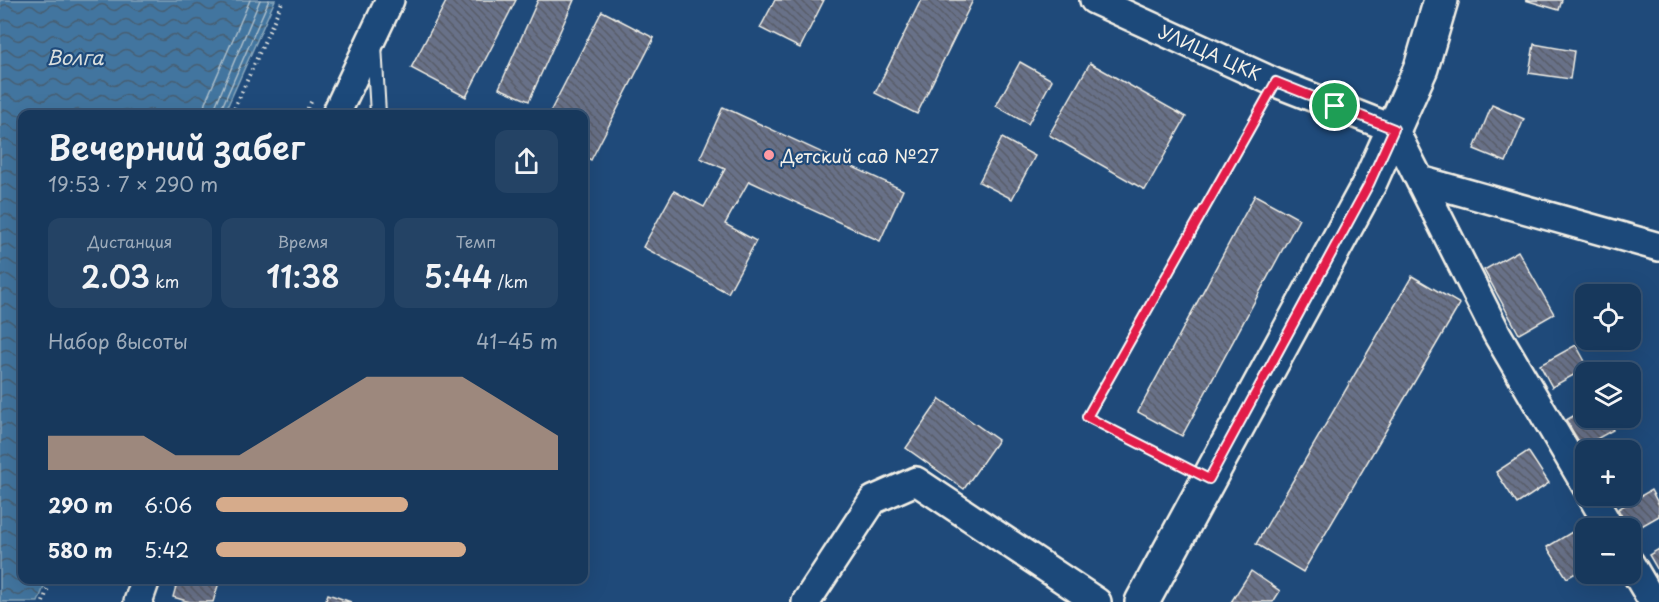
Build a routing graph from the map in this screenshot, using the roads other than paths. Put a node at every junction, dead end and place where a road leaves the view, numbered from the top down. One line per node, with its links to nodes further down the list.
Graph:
1 (390, 0): 4 (street)
2 (1094, 0): 7 (street, УЛИЦА ЦКК)
3 (1441, 0): 7 (street)
4 (373, 35): 5 (street); 6 (lane)
5 (338, 110)
6 (378, 110)
7 (1394, 129): 8 (street); 16 (street)
8 (1420, 180): 9 (street); 10 (street)
9 (1659, 247)
10 (1575, 467)
11 (1641, 582): 17 (street)
12 (144, 584): 13 (street)
13 (138, 602)
14 (806, 602): 15 (street)
15 (1097, 602)
16 (1142, 602)
17 (1653, 602)

